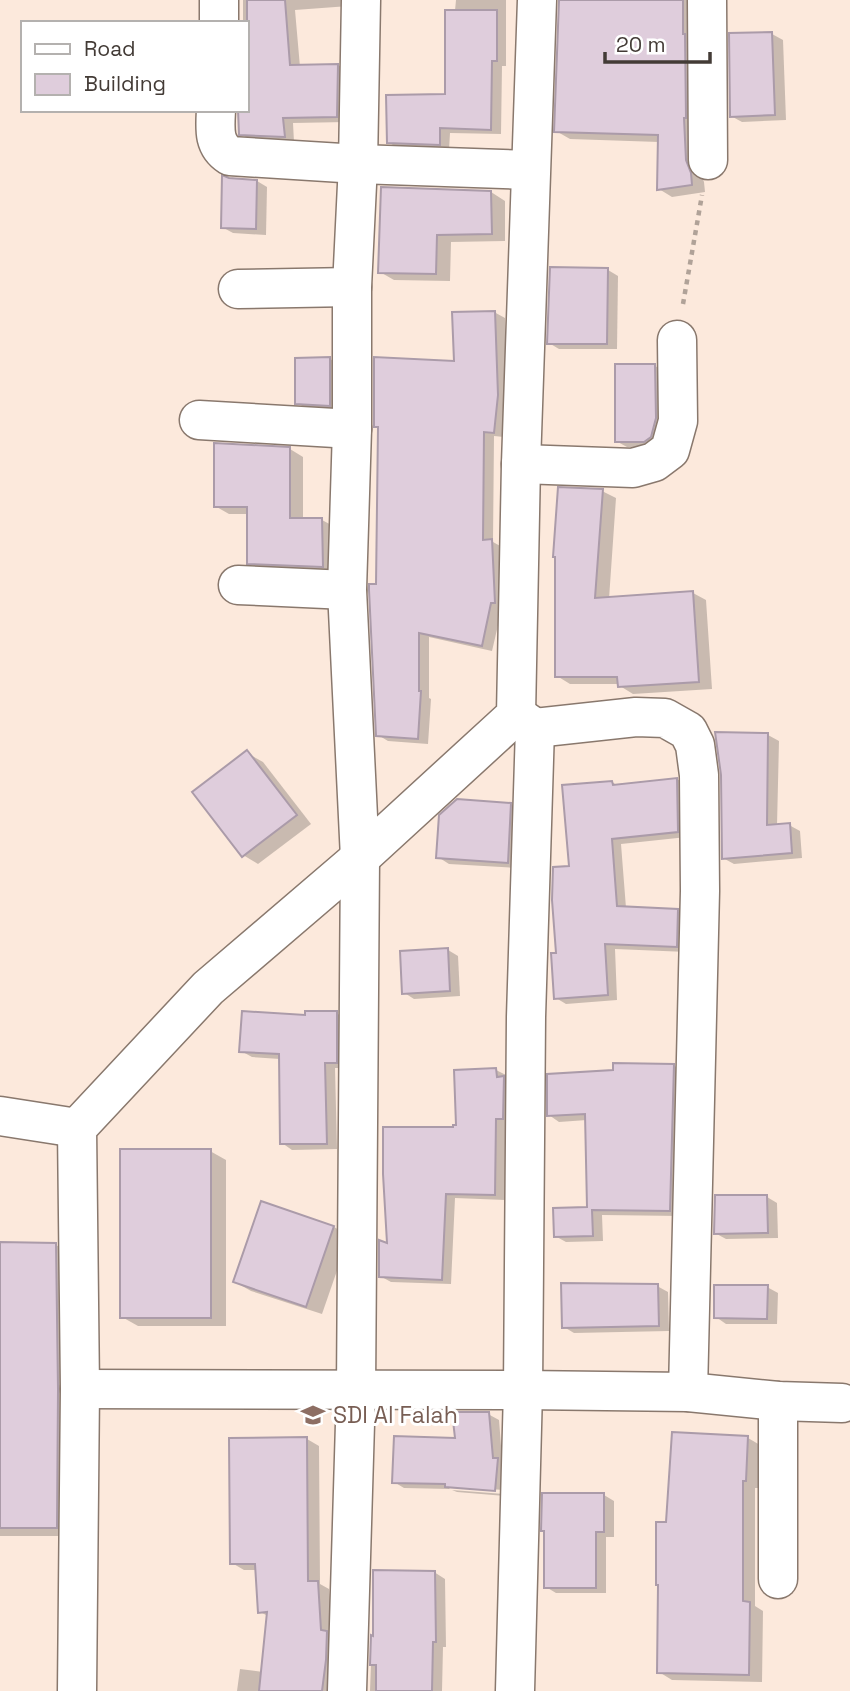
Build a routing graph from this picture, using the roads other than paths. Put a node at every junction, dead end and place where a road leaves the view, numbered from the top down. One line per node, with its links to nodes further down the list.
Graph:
1 (219, 0): 5 (street)
2 (361, 0): 8 (street)
3 (537, 0): 9 (street)
4 (707, 0): 7 (street)
5 (219, 21)
6 (216, 112): 8 (street)
7 (708, 160)
8 (358, 164): 9 (street); 10 (street)
9 (530, 170): 15 (street)
10 (352, 288): 11 (street); 14 (street)
11 (238, 289)
12 (677, 340): 15 (street)
13 (199, 420): 14 (street)
14 (352, 429): 17 (street)
15 (521, 464): 18 (street)
16 (238, 585): 17 (street)
17 (347, 590): 19 (street)
18 (526, 722): 19 (street); 24 (street); 25 (street)
19 (360, 858): 21 (street); 23 (street)
20 (0, 1116): 21 (street)
21 (77, 1128): 22 (street)
22 (80, 1389): 23 (street); 29 (street)
23 (356, 1390): 24 (street); 30 (street)
24 (523, 1390): 25 (street); 31 (street)
25 (688, 1392): 26 (street)
26 (778, 1401): 27 (street); 28 (street)
27 (842, 1402)
28 (778, 1580)
29 (77, 1691)
30 (347, 1691)
31 (515, 1691)

